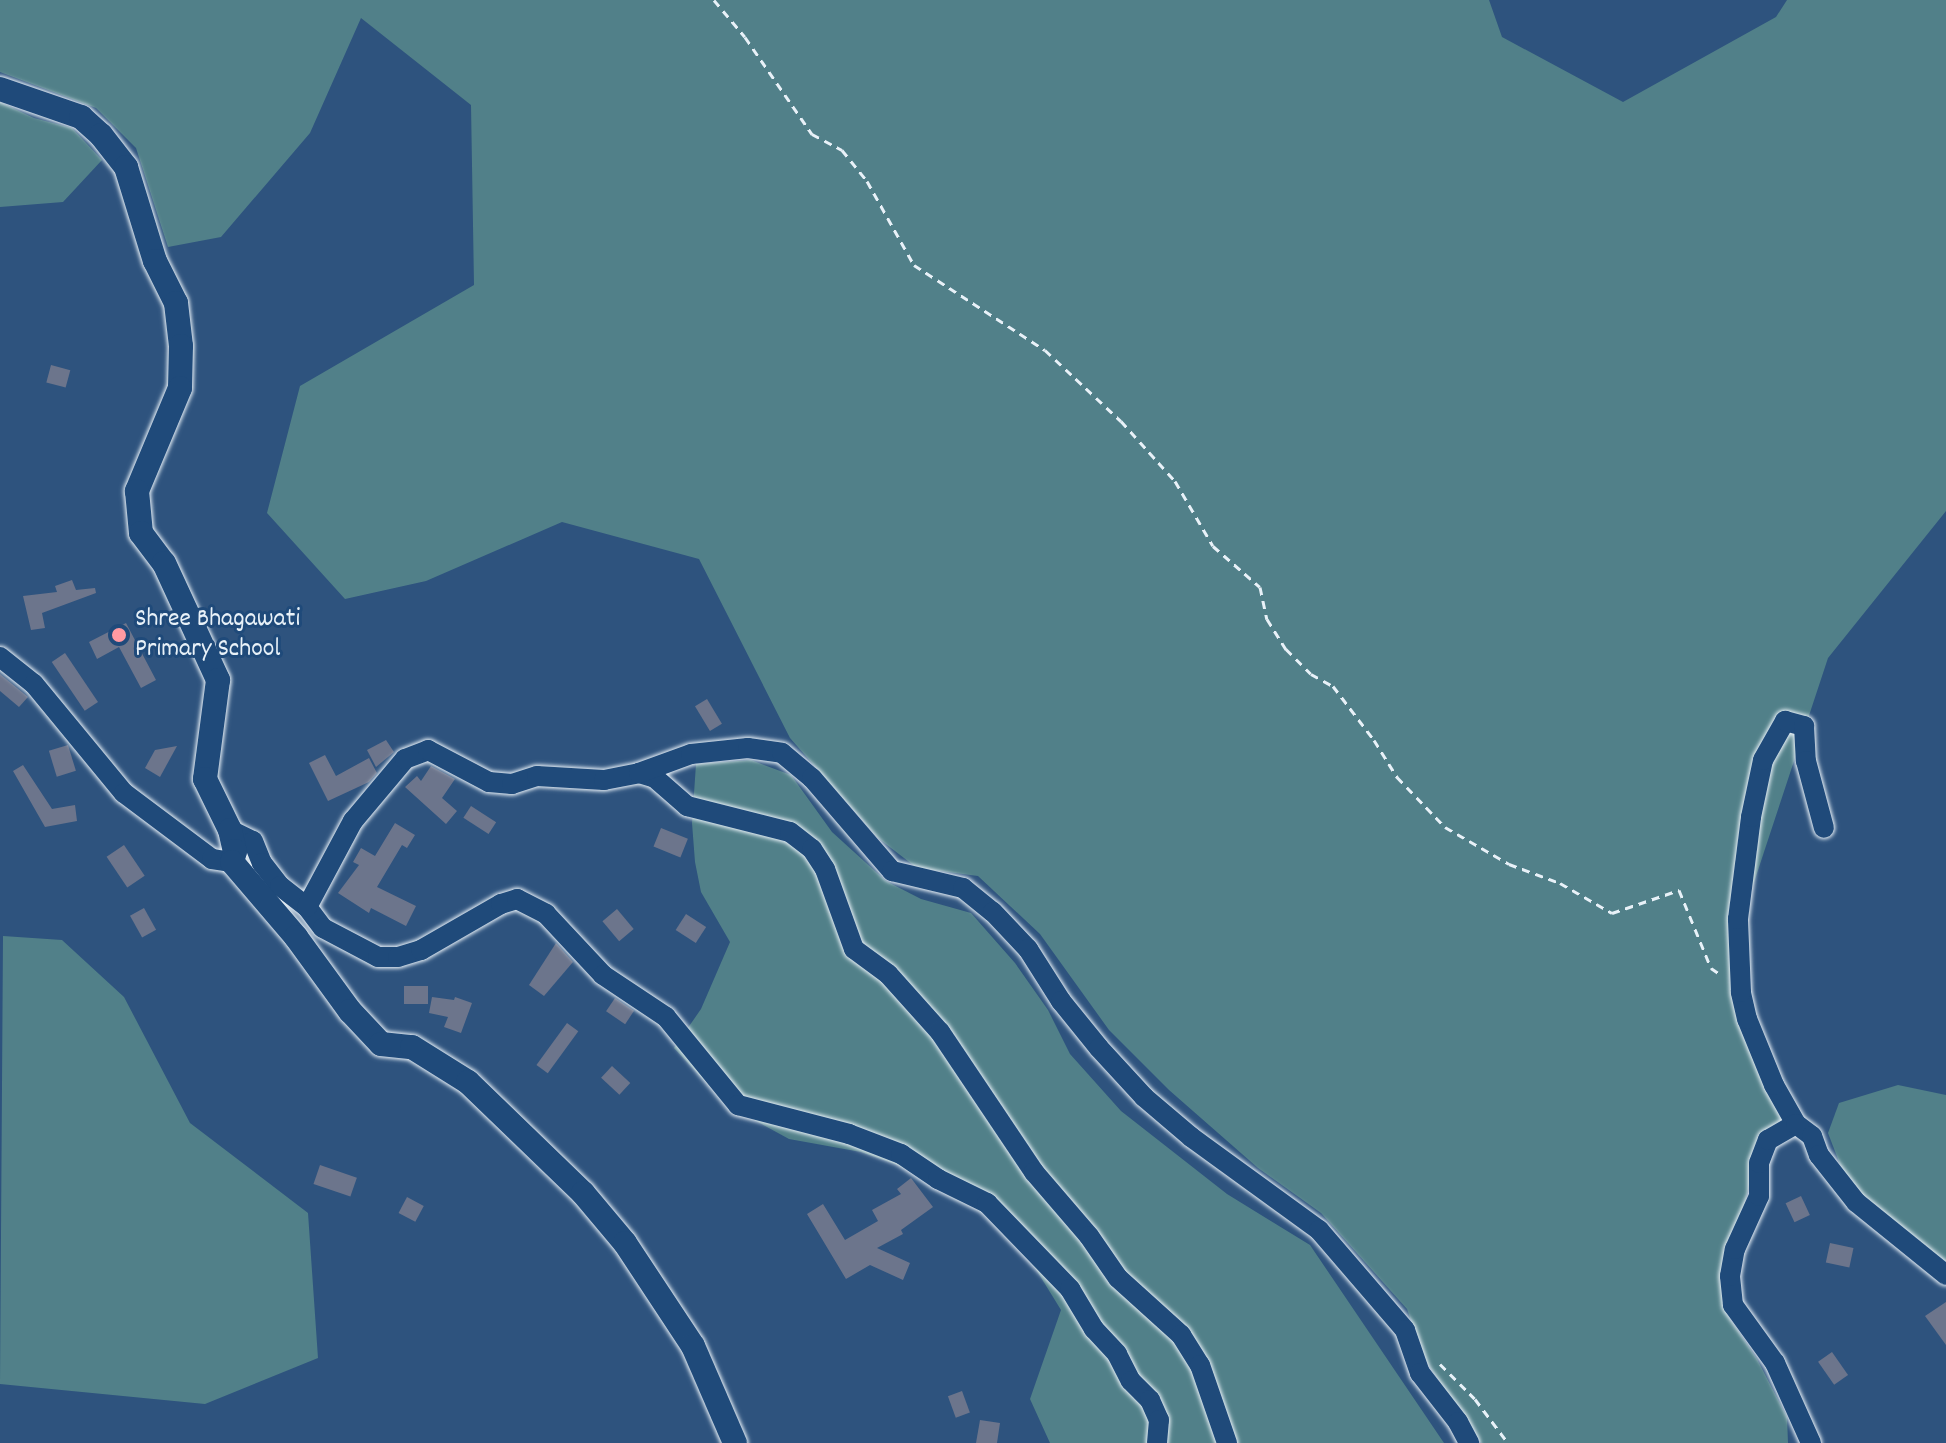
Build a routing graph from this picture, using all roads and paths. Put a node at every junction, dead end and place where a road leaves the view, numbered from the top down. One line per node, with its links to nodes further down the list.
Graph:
1 (714, 0): 9 (path)
2 (0, 89): 6 (street)
3 (0, 657): 7 (street)
4 (639, 773): 8 (street); 15 (street); 16 (street)
5 (1824, 828): 9 (street)
6 (230, 830): 7 (street); 8 (street)
7 (232, 862): 13 (street)
8 (307, 907): 14 (street)
9 (1741, 992): 10 (street)
10 (1796, 1124): 11 (street); 18 (street)
11 (1946, 1275)
12 (1435, 1360): 17 (path)
13 (735, 1443)
14 (1157, 1443)
15 (1227, 1443)
16 (1469, 1443)
17 (1508, 1443)
18 (1811, 1443)

